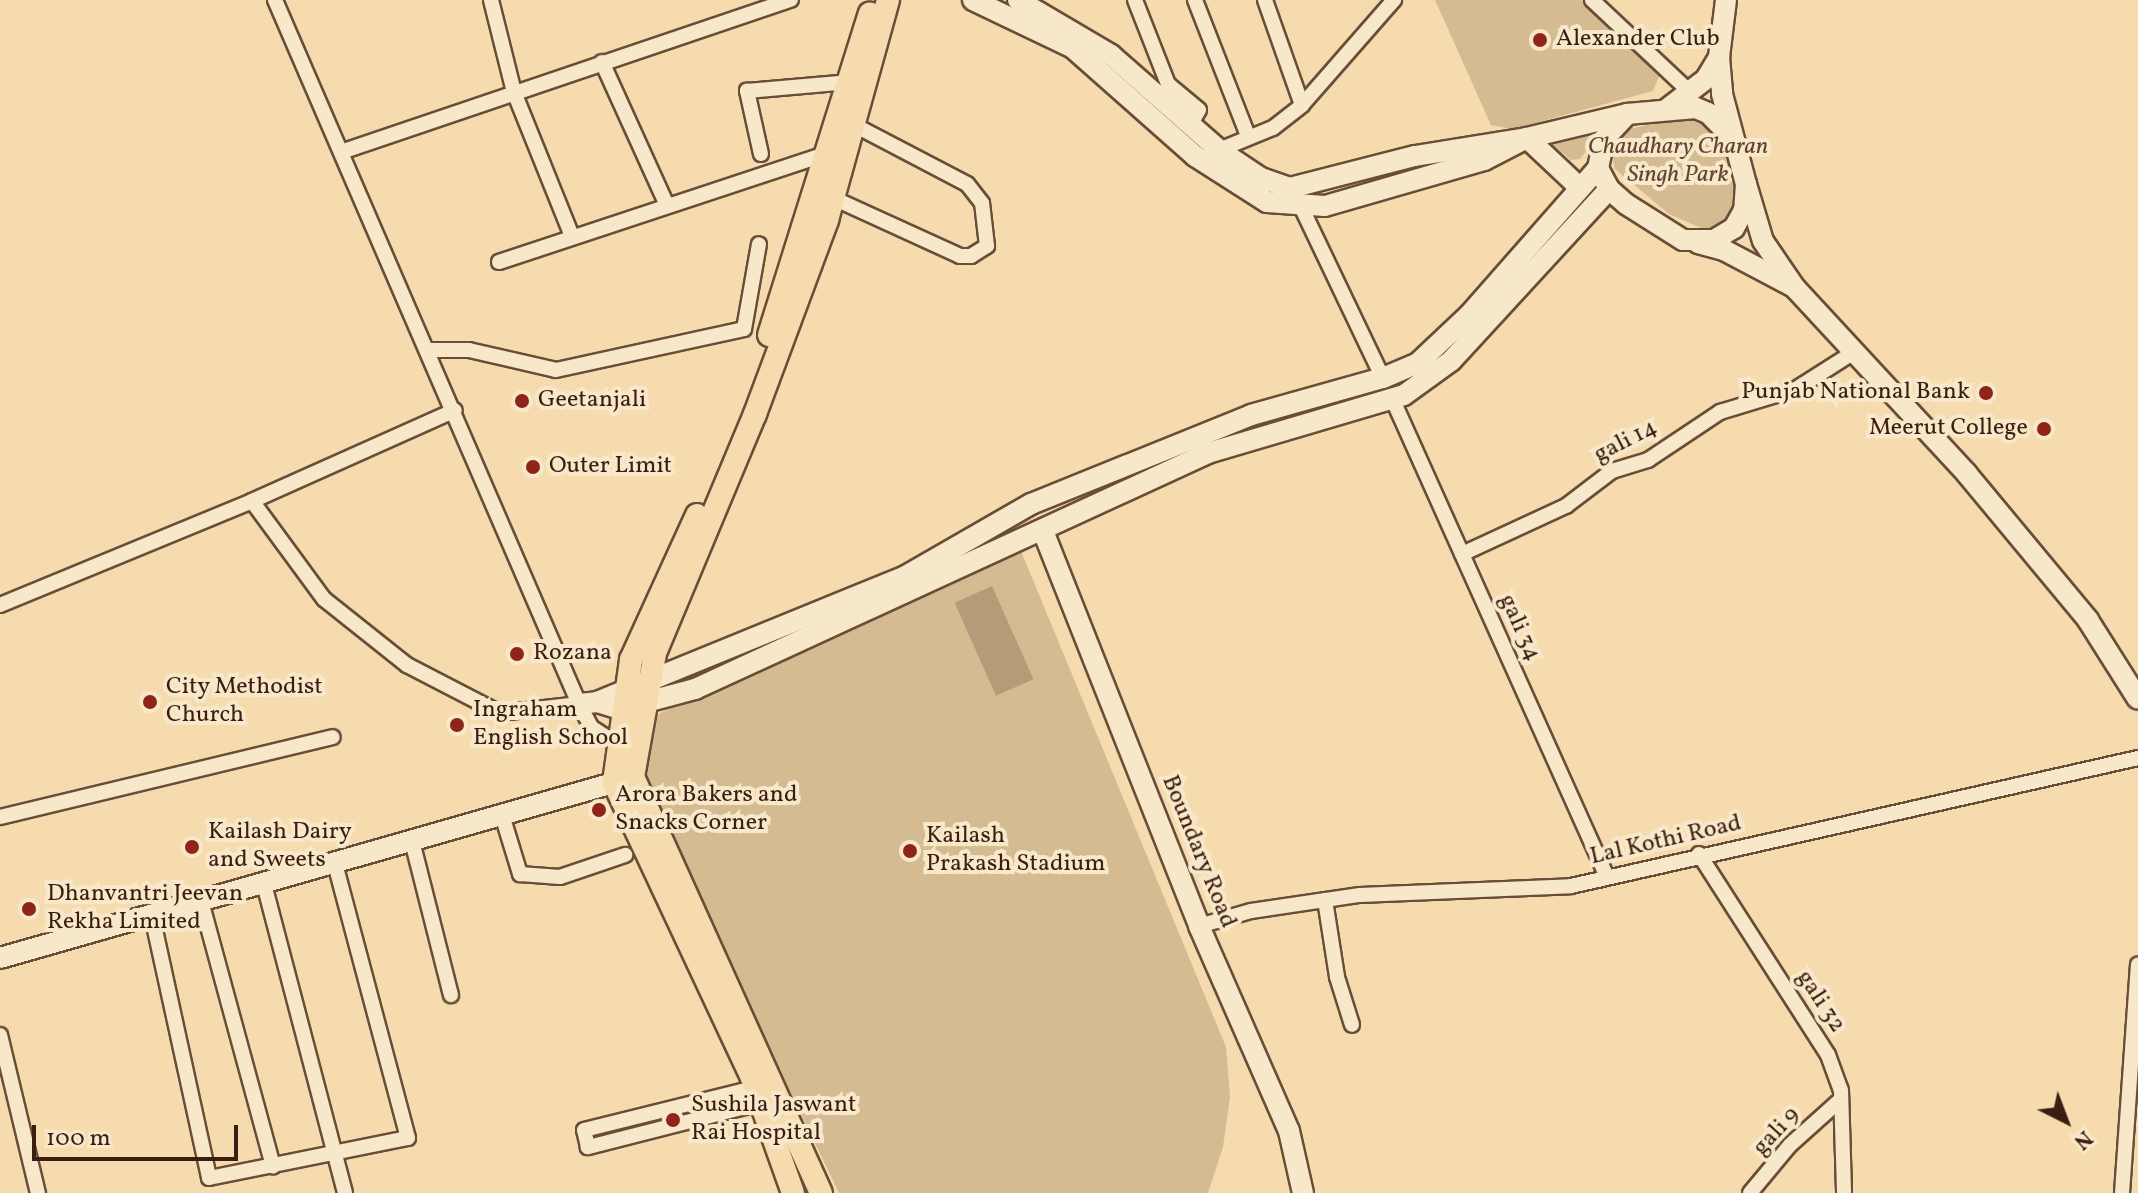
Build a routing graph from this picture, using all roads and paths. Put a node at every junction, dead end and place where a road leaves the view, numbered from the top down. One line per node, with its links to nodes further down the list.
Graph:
1 (275, 0): 28 (street)
2 (491, 0): 17 (street)
3 (791, 0): 15 (street)
4 (874, 0): 16 (main road)
5 (888, 0): 22 (main road)
6 (973, 0): 35 (street)
7 (1018, 0): 23 (street)
8 (1135, 0): 23 (street)
9 (1195, 0): 25 (street)
10 (1265, 0): 19 (street)
11 (1394, 0): 19 (street)
12 (1592, 0): 18 (street)
13 (1726, 0): 14 (street)
14 (1719, 57): 18 (street); 24 (street)
15 (602, 62): 17 (street); 37 (street)
16 (849, 82): 29 (street); 30 (main road)
17 (514, 92): 28 (street); 38 (street)
18 (1690, 92): 20 (street)
19 (1302, 105): 25 (street)
20 (1667, 109): 21 (street); 24 (street)
21 (1627, 114): 26 (street); 31 (street)
22 (854, 125): 36 (main road); 36 (street)
23 (1190, 125): 27 (street)
24 (1730, 135): 32 (street)
25 (1248, 136): 27 (street)
26 (1527, 138): 33 (street); 35 (street)
27 (1219, 150): 35 (street)
28 (341, 152): 45 (street)
29 (761, 154)
30 (826, 154): 37 (street); 43 (main road)
31 (1598, 168): 33 (street); 34 (street)
32 (1746, 184): 39 (street); 42 (street)
33 (1580, 188): 47 (street)
34 (1609, 189): 39 (street); 48 (street)
35 (1296, 196): 47 (street)
36 (833, 198): 54 (main road)
37 (666, 203): 38 (street)
38 (571, 234): 41 (street)
39 (1695, 242): 42 (street)
40 (759, 244): 44 (street)
41 (499, 262)
42 (1795, 288): 46 (street)
43 (774, 321): 44 (street); 55 (main road)
44 (744, 329): 45 (street)
45 (428, 350): 49 (street)
46 (1854, 352): 52 (street, gali 14); 56 (street)
47 (1383, 378): 54 (street)
48 (1392, 398): 51 (street); 52 (street, gali 34)
49 (455, 410): 50 (street); 57 (street)
50 (252, 501): 53 (street); 57 (street)
51 (1043, 531): 55 (street); 73 (street, Boundary Road)
52 (1462, 554): 68 (street, gali 34)
53 (0, 605)
54 (650, 679): 55 (main road)
55 (633, 699): 57 (street); 59 (main road); 61 (main road)
56 (2138, 699)
57 (588, 703): 59 (street)
58 (333, 737): 63 (street)
59 (619, 745): 61 (main road)
60 (2138, 758): 65 (street, Lal Kothi Road)
61 (624, 780): 62 (street); 79 (main road)
62 (502, 815): 64 (street); 66 (street)
63 (0, 817)
64 (412, 841): 67 (street); 76 (street)
65 (1699, 854): 68 (street, Lal Kothi Road); 80 (street, gali 32)
66 (625, 855)
67 (335, 863): 69 (street); 81 (street)
68 (1607, 877): 70 (street, Lal Kothi Road)
69 (264, 884): 71 (street); 81 (street)
70 (1325, 900): 73 (street, Lal Kothi Road); 77 (street)
71 (201, 901): 72 (street); 82 (street)
72 (152, 916): 74 (street); 83 (street)
73 (1199, 926): 88 (street, Boundary Road)
74 (0, 958)
75 (2138, 965): 91 (street)
76 (451, 995)
77 (1352, 1025)
78 (0, 1035): 84 (street)
79 (763, 1091): 79 (street); 86 (main road); 87 (main road)
80 (1838, 1102): 89 (street, gali 9); 90 (street, gali 32)
81 (338, 1156): 82 (street); 85 (street)
82 (273, 1166): 83 (street)
83 (211, 1186)
84 (38, 1193)
85 (345, 1193)
86 (793, 1193)
87 (821, 1193)
88 (1303, 1193)
89 (1750, 1193)
90 (1844, 1193)
91 (2122, 1193)

